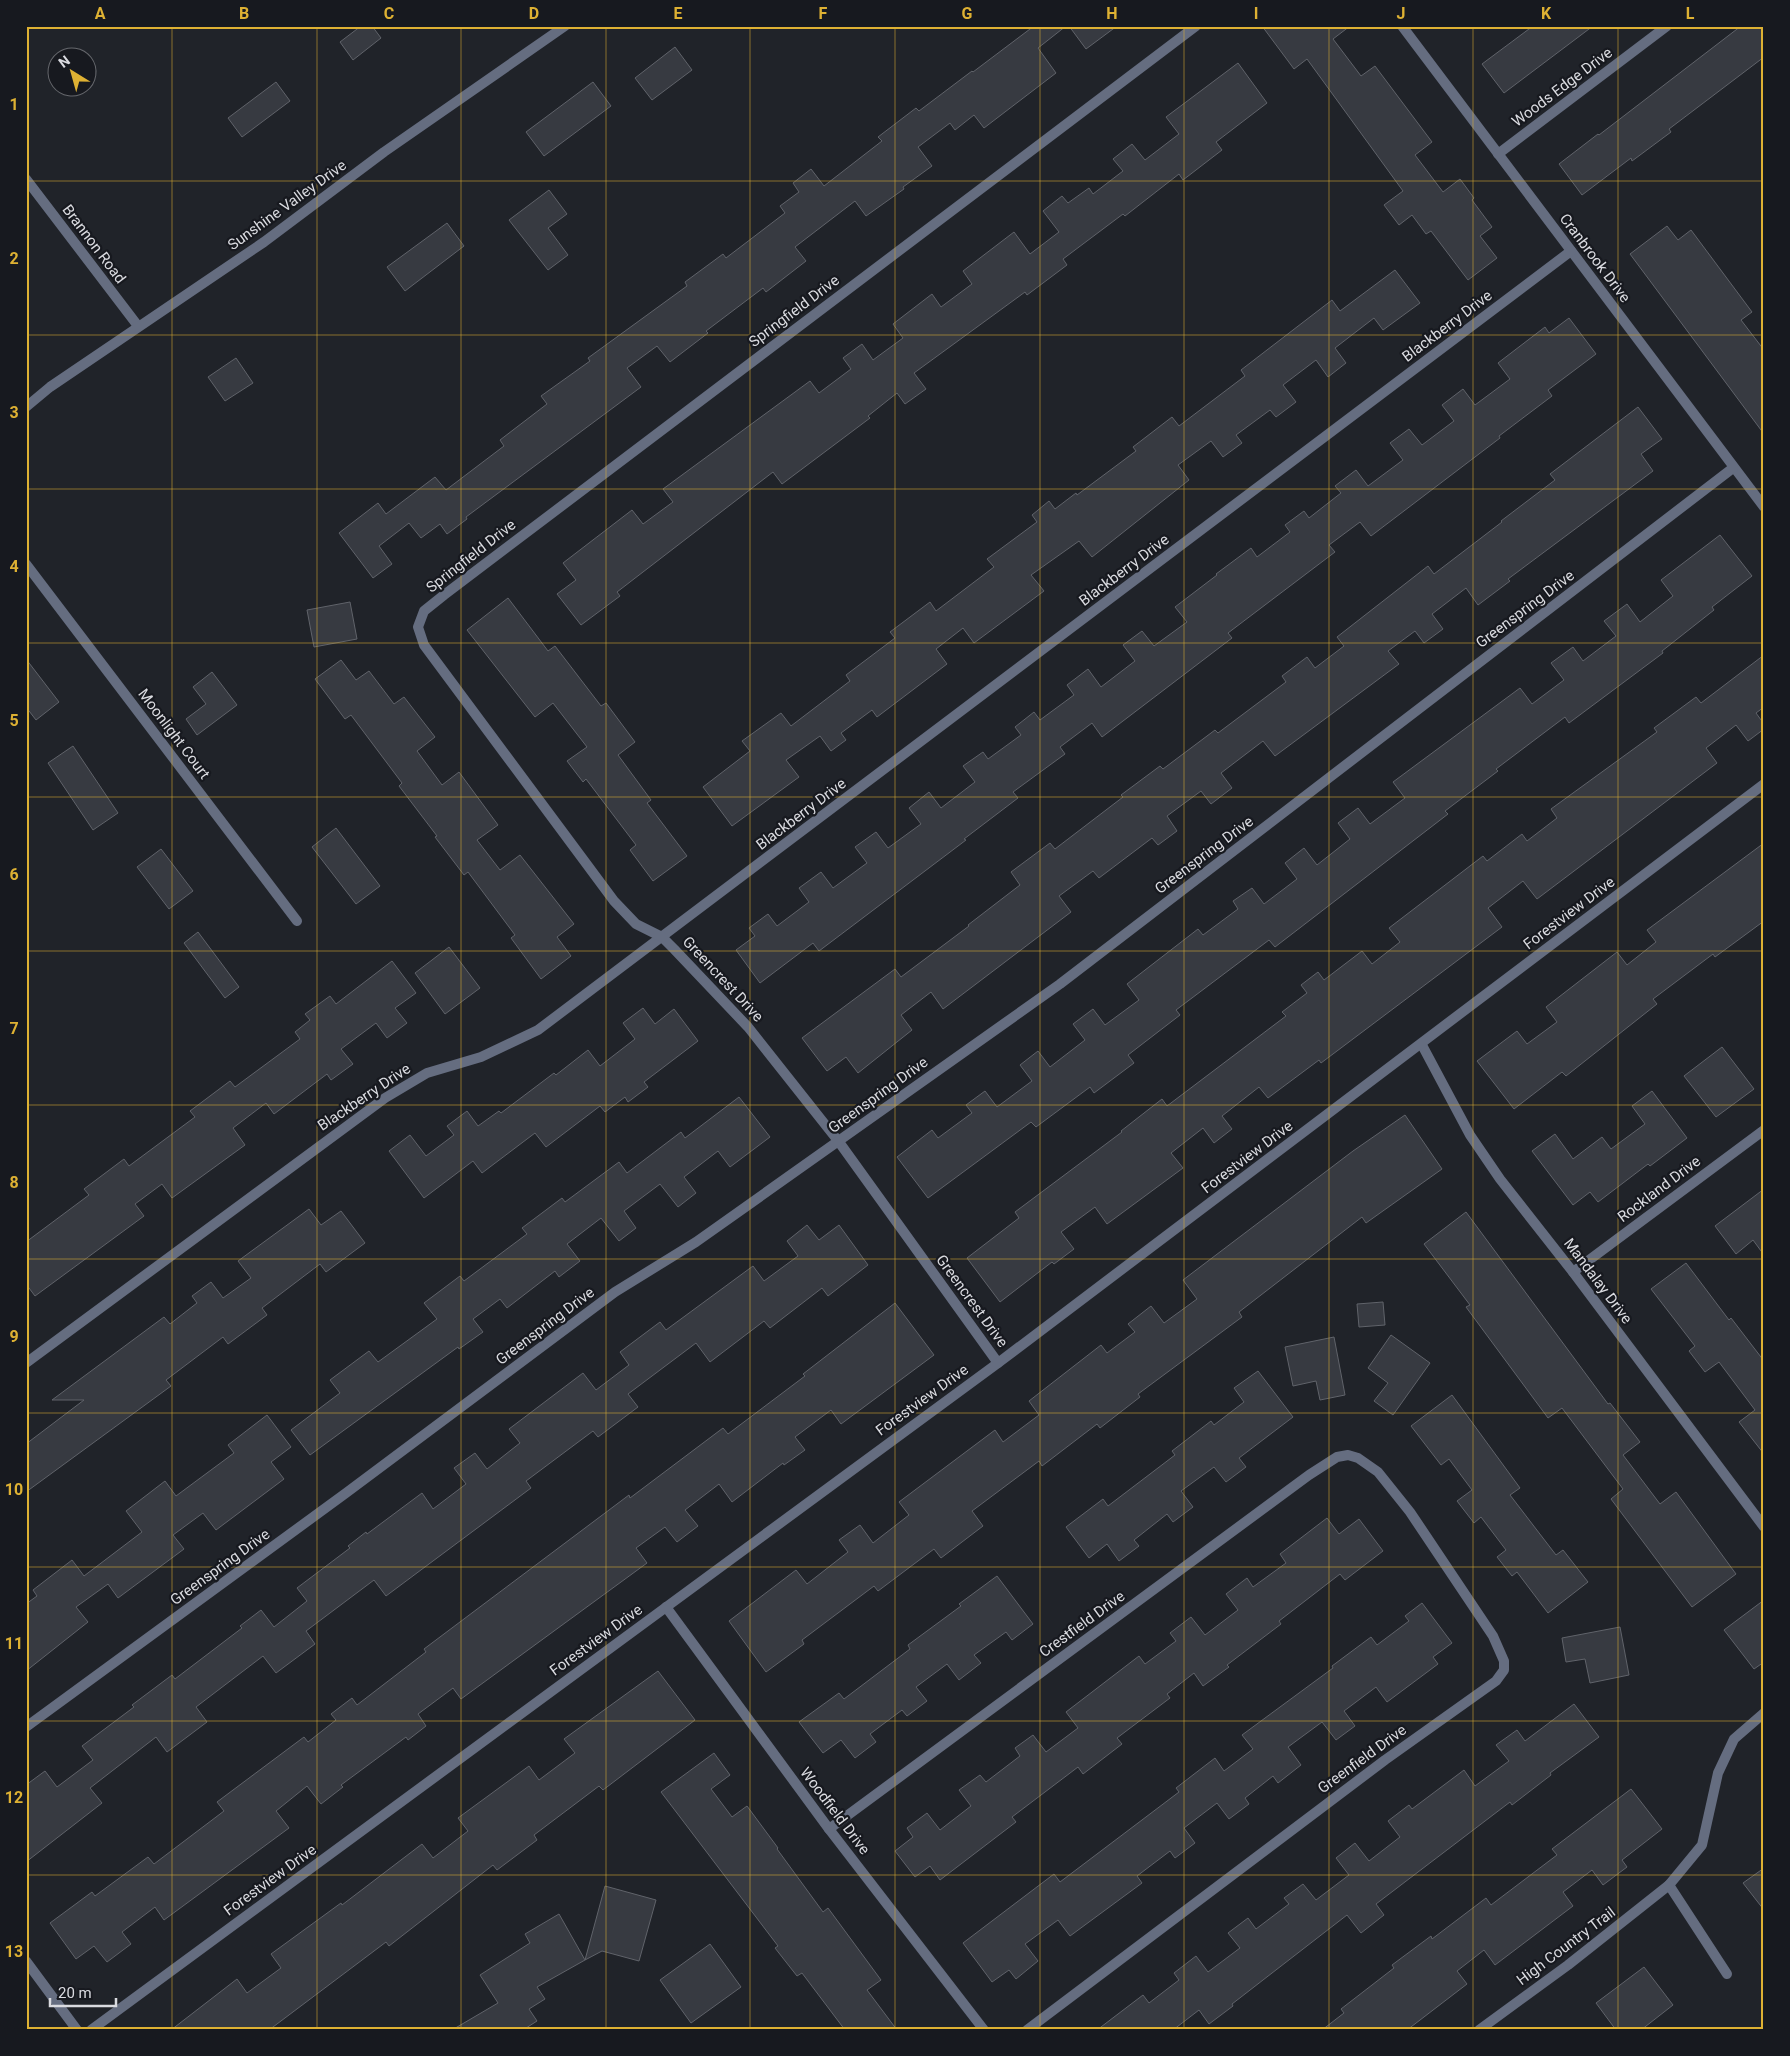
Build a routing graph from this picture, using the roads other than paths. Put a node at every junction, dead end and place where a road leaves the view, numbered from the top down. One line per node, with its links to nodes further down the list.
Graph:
1 (565, 26): 8 (street, Sunshine Valley Drive)
2 (1196, 26): 13 (street, Springfield Drive)
3 (1402, 26): 5 (street, Cranbrook Drive)
4 (1667, 26): 5 (street, Woods Edge Drive)
5 (1498, 154): 7 (street, Cranbrook Drive)
6 (26, 179): 8 (street, Brannon Road)
7 (1571, 251): 10 (street, Cranbrook Drive); 16 (street, Blackberry Drive)
8 (138, 326): 9 (street, Sunshine Valley Drive)
9 (26, 407)
10 (1734, 468): 11 (street, Cranbrook Drive); 19 (street, Greenspring Drive)
11 (1764, 507)
12 (26, 564): 15 (street, Moonlight Court)
13 (418, 627): 16 (street, Greencrest Drive)
14 (1764, 784): 17 (street, Forestview Drive)
15 (297, 921)
16 (662, 937): 19 (street, Greencrest Drive); 21 (street, Blackberry Drive)
17 (1422, 1044): 20 (street, Mandalay Drive); 22 (street, Forestview Drive)
18 (1764, 1130): 20 (street, Rockland Drive)
19 (839, 1142): 22 (street, Greencrest Drive); 27 (street, Greenspring Drive)
20 (1573, 1272): 24 (street, Mandalay Drive)
21 (26, 1363)
22 (998, 1363): 25 (street, Forestview Drive)
23 (1358, 1458): 28 (street, Crestfield Drive); 35 (street, Greenfield Drive)
24 (1764, 1527)
25 (666, 1607): 28 (street, Woodfield Drive); 33 (street, Forestview Drive)
26 (1764, 1712): 29 (street, High Country Trail)
27 (26, 1727)
28 (829, 1829): 34 (street, Woodfield Drive)
29 (1669, 1885): 31 (street); 36 (street, High Country Trail)
30 (26, 1962): 32 (street)
31 (1727, 1974)
32 (77, 2030)
33 (91, 2030)
34 (984, 2030)
35 (1027, 2030)
36 (1480, 2030)

